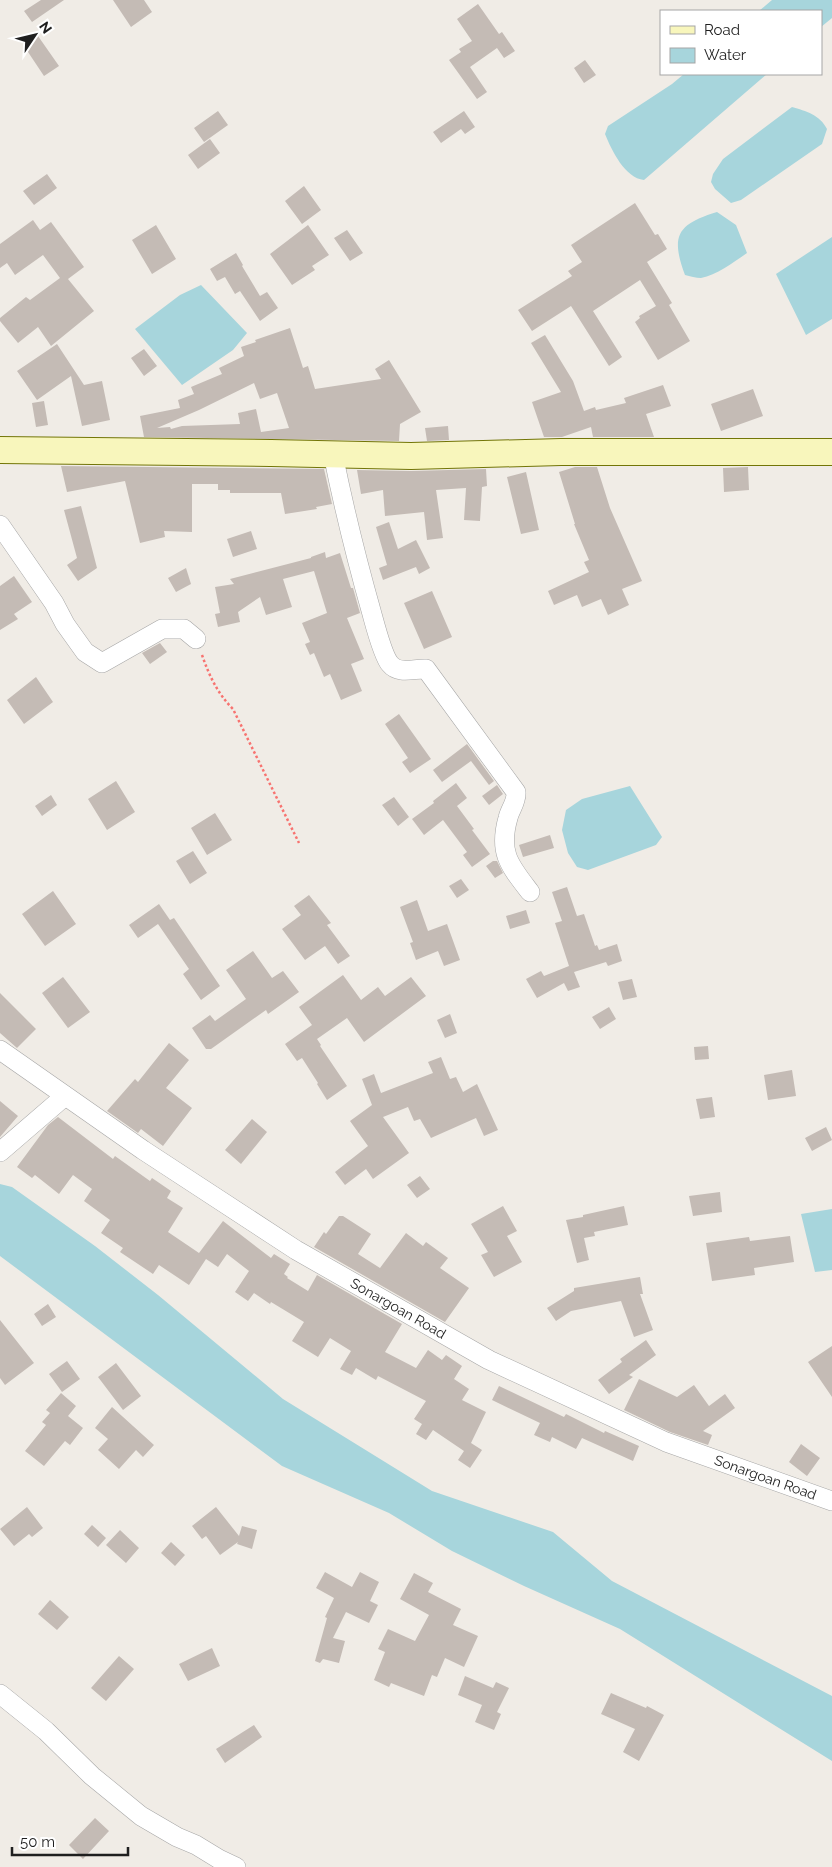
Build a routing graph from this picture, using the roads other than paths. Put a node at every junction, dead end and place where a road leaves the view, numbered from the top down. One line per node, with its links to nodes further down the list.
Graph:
1 (0, 450): 3 (main road)
2 (832, 452): 3 (main road)
3 (333, 454): 6 (street)
4 (0, 524): 5 (street)
5 (196, 639)
6 (530, 892)
7 (0, 1050): 8 (street, Sonargoan Road)
8 (65, 1096): 9 (street); 10 (street, Sonargoan Road)
9 (3, 1148)
10 (832, 1501)
11 (0, 1694): 12 (street)
12 (236, 1867)

